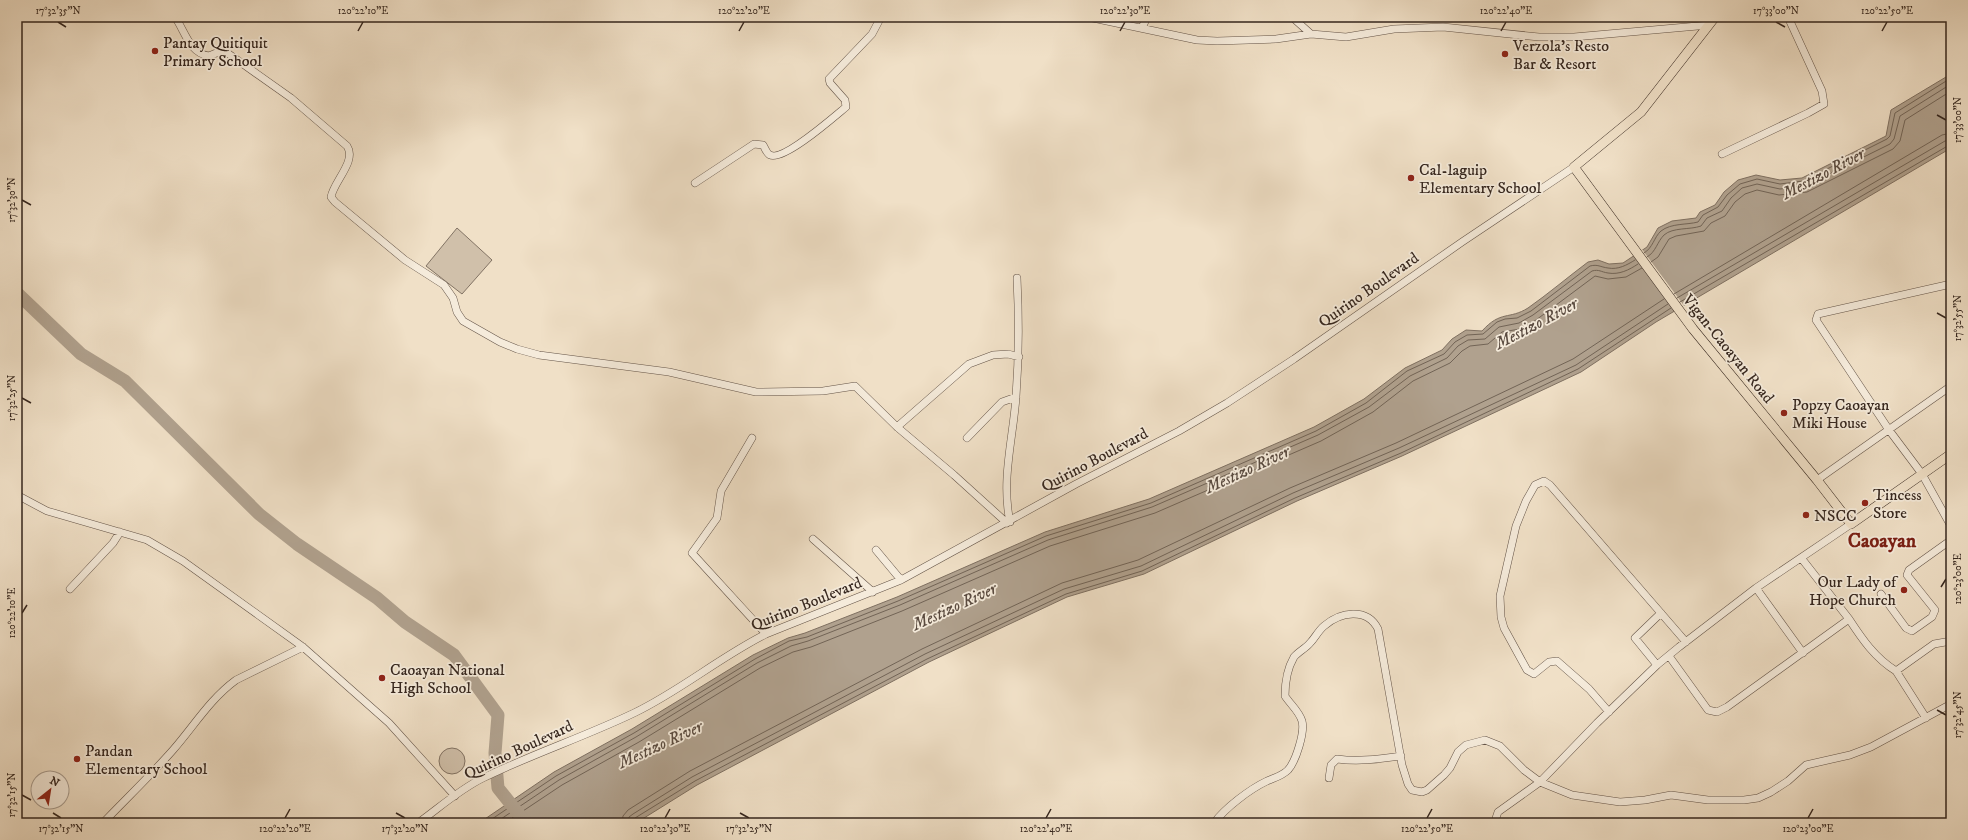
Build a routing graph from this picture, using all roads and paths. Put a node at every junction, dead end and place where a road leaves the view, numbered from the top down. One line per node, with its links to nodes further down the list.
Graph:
1 (175, 17): 19 (street)
2 (881, 17): 13 (street)
3 (1088, 17): 9 (street)
4 (1147, 17): 9 (street)
5 (1292, 17): 10 (street)
6 (1715, 17): 8 (main road, Quirino Boulevard)
7 (1788, 17): 11 (street)
8 (1709, 25): 10 (street); 12 (main road, Quirino Boulevard)
9 (1142, 28): 10 (street)
10 (1311, 34)
11 (1722, 154)
12 (1574, 167): 25 (main road, Vigan-Caoayan Road); 27 (street, Quirino Boulevard)
13 (695, 183)
14 (1017, 278): 16 (street)
15 (1951, 284): 20 (street)
16 (1019, 357): 18 (street); 19 (street)
17 (1951, 386): 20 (street)
18 (1016, 397): 22 (street); 27 (street)
19 (897, 427): 27 (street)
20 (1889, 430): 24 (street); 25 (street)
21 (752, 438): 42 (street)
22 (968, 438)
23 (1951, 454): 24 (main road)
24 (1922, 474): 28 (main road); 29 (street)
25 (1817, 480): 28 (main road, Vigan-Caoayan Road)
26 (17, 495): 30 (street)
27 (1008, 522): 35 (street, Quirino Boulevard)
28 (1851, 524): 34 (street)
29 (1951, 526)
30 (120, 532): 37 (street); 45 (street)
31 (814, 539): 38 (street)
32 (1951, 540): 39 (street)
33 (876, 550): 35 (street)
34 (1802, 559): 36 (street); 41 (street)
35 (901, 580): 38 (street, Quirino Boulevard)
36 (1756, 588): 44 (street); 46 (street)
37 (70, 589)
38 (873, 592): 42 (street, Quirino Boulevard)
39 (1881, 594)
40 (1661, 613): 44 (street); 48 (street); 51 (street)
41 (1849, 619): 46 (street); 49 (street)
42 (766, 634): 56 (street, Quirino Boulevard)
43 (1951, 641): 49 (street)
44 (1686, 642): 47 (street)
45 (303, 647): 56 (street); 57 (street)
46 (1803, 653): 47 (street)
47 (1669, 656): 48 (street)
48 (1657, 665): 51 (street)
49 (1896, 671): 52 (street)
50 (1951, 704): 52 (street)
51 (1609, 712): 55 (street)
52 (1926, 718): 55 (street)
53 (1401, 756): 54 (street); 55 (street); 59 (street)
54 (1329, 778)
55 (1539, 783): 60 (street)
56 (455, 796): 58 (street, Quirino Boulevard)
57 (103, 823)
58 (418, 823)
59 (1214, 823)
60 (1500, 823)

